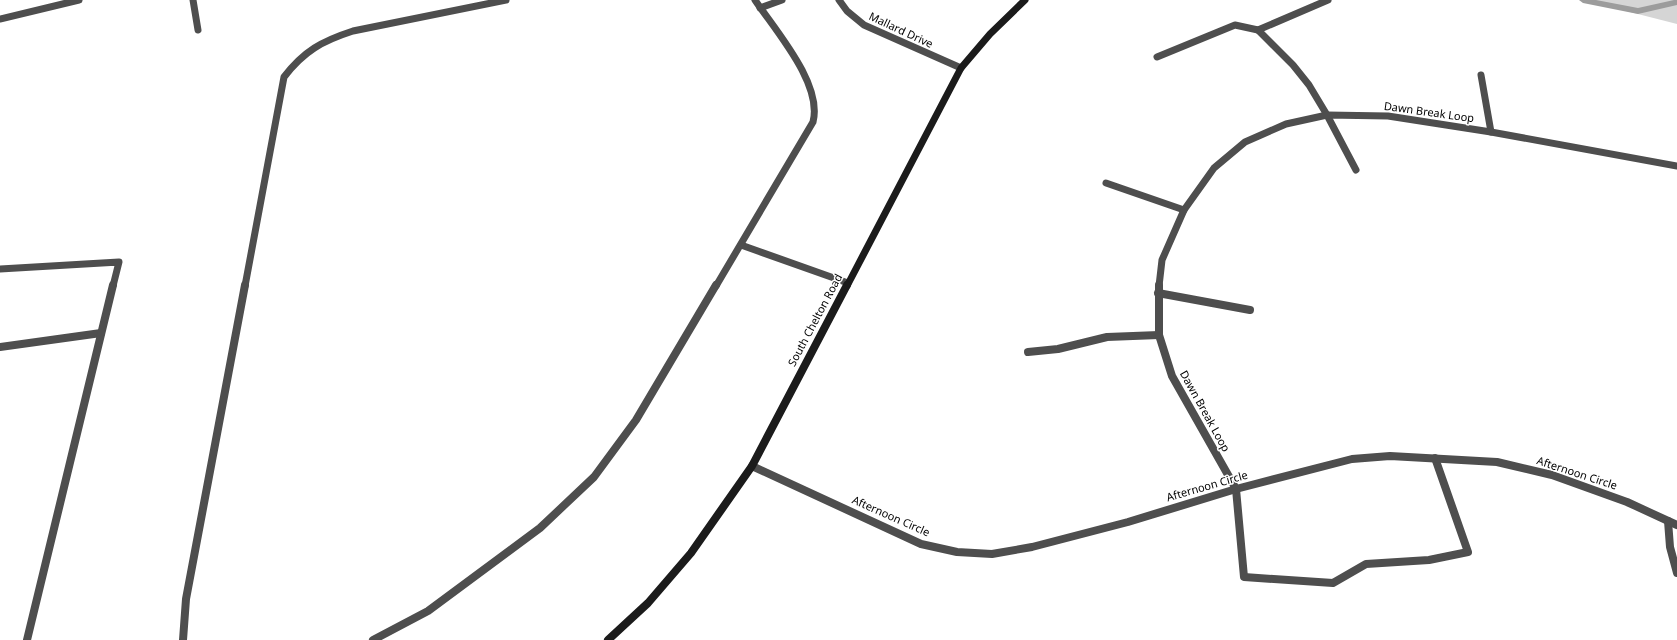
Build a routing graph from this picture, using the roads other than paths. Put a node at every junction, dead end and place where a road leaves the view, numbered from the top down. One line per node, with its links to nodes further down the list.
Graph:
1 (79, 0): 10 (street)
2 (193, 0): 11 (street)
3 (506, 0): 38 (street)
4 (755, 0): 9 (street)
5 (782, 0): 9 (street)
6 (839, 0): 14 (street, Mallard Drive)
7 (1025, 0): 14 (main road, South Chelton Road)
8 (1328, 0): 12 (street)
9 (760, 8): 22 (street)
10 (0, 19)
11 (198, 30)
12 (1258, 30): 13 (street); 16 (street)
13 (1157, 57)
14 (961, 68): 24 (main road, South Chelton Road)
15 (1481, 75): 17 (street, Dawn Break Loop)
16 (1327, 115): 17 (street, Dawn Break Loop); 19 (street); 21 (street, Dawn Break Loop)
17 (1491, 132): 18 (street, Dawn Break Loop)
18 (1677, 166)
19 (1356, 170)
20 (1106, 183): 21 (street)
21 (1184, 210): 25 (street, Dawn Break Loop)
22 (741, 245): 24 (street); 39 (street)
23 (0, 269): 27 (street)
24 (848, 283): 32 (main road, South Chelton Road)
25 (1158, 293): 26 (street); 28 (street, Dawn Break Loop)
26 (1250, 310)
27 (101, 333): 29 (street); 37 (street)
28 (1160, 335): 30 (street); 33 (street, Dawn Break Loop)
29 (0, 347)
30 (1028, 352)
31 (1435, 458): 33 (street, Afternoon Circle); 33 (street); 34 (street, Afternoon Circle)
32 (752, 466): 33 (street, Afternoon Circle); 40 (main road, South Chelton Road)
33 (1236, 489)
34 (1668, 521): 35 (street, Afternoon Circle); 36 (street)
35 (1677, 525)
36 (1677, 573)
37 (27, 640)
38 (183, 640)
39 (373, 640)
40 (608, 640)

